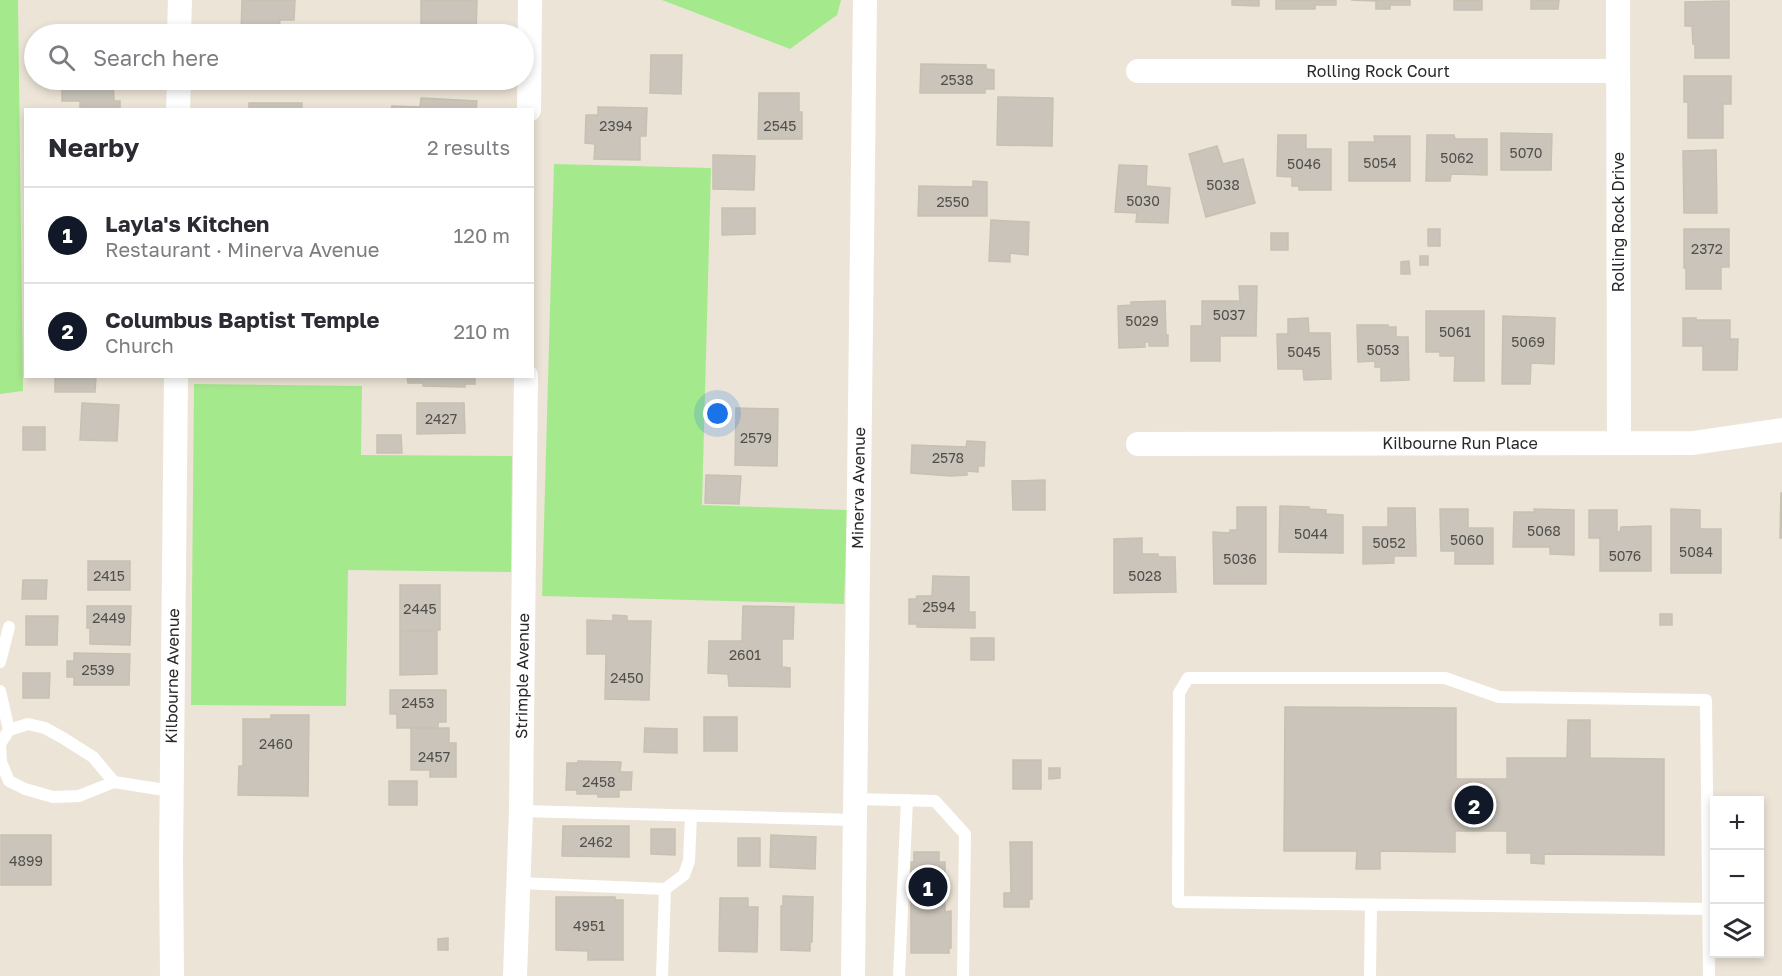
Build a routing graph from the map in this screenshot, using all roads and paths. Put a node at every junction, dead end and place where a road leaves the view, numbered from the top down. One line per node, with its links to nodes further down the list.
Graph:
1 (180, 0): 5 (street)
2 (530, 0): 6 (street)
3 (865, 0): 25 (street, Minerva Avenue)
4 (1618, 0): 8 (street, Rolling Rock Drive)
5 (179, 24)
6 (530, 24)
7 (1138, 71): 8 (street, Rolling Rock Court)
8 (1618, 71): 16 (street, Rolling Rock Drive)
9 (179, 90): 11 (street)
10 (529, 90): 12 (street)
11 (178, 108)
12 (529, 108)
13 (176, 378): 23 (street, Kilbourne Avenue)
14 (526, 378): 26 (street, Strimple Avenue)
15 (1782, 429): 16 (street, Kilbourne Run Place)
16 (1619, 443): 17 (street, Kilbourne Run Place)
17 (1138, 444)
18 (9, 627): 19 (lane)
19 (0, 662)
20 (0, 691): 21 (lane)
21 (9, 730): 22 (lane); 22 (lane)
22 (114, 782): 23 (lane)
23 (171, 791): 32 (street, Kilbourne Avenue)
24 (907, 800): 25 (lane); 36 (lane); 37 (lane)
25 (855, 810): 27 (lane); 35 (street, Minerva Avenue)
26 (521, 811): 27 (lane); 28 (street, Strimple Avenue)
27 (691, 816): 29 (lane)
28 (519, 883): 29 (lane); 33 (street, Strimple Avenue)
29 (666, 889): 34 (lane)
30 (1371, 904): 31 (lane); 31 (lane); 38 (lane)
31 (1708, 909): 39 (lane)
32 (172, 976)
33 (515, 976)
34 (662, 976)
35 (853, 976)
36 (899, 976)
37 (963, 976)
38 (1370, 976)
39 (1708, 976)

